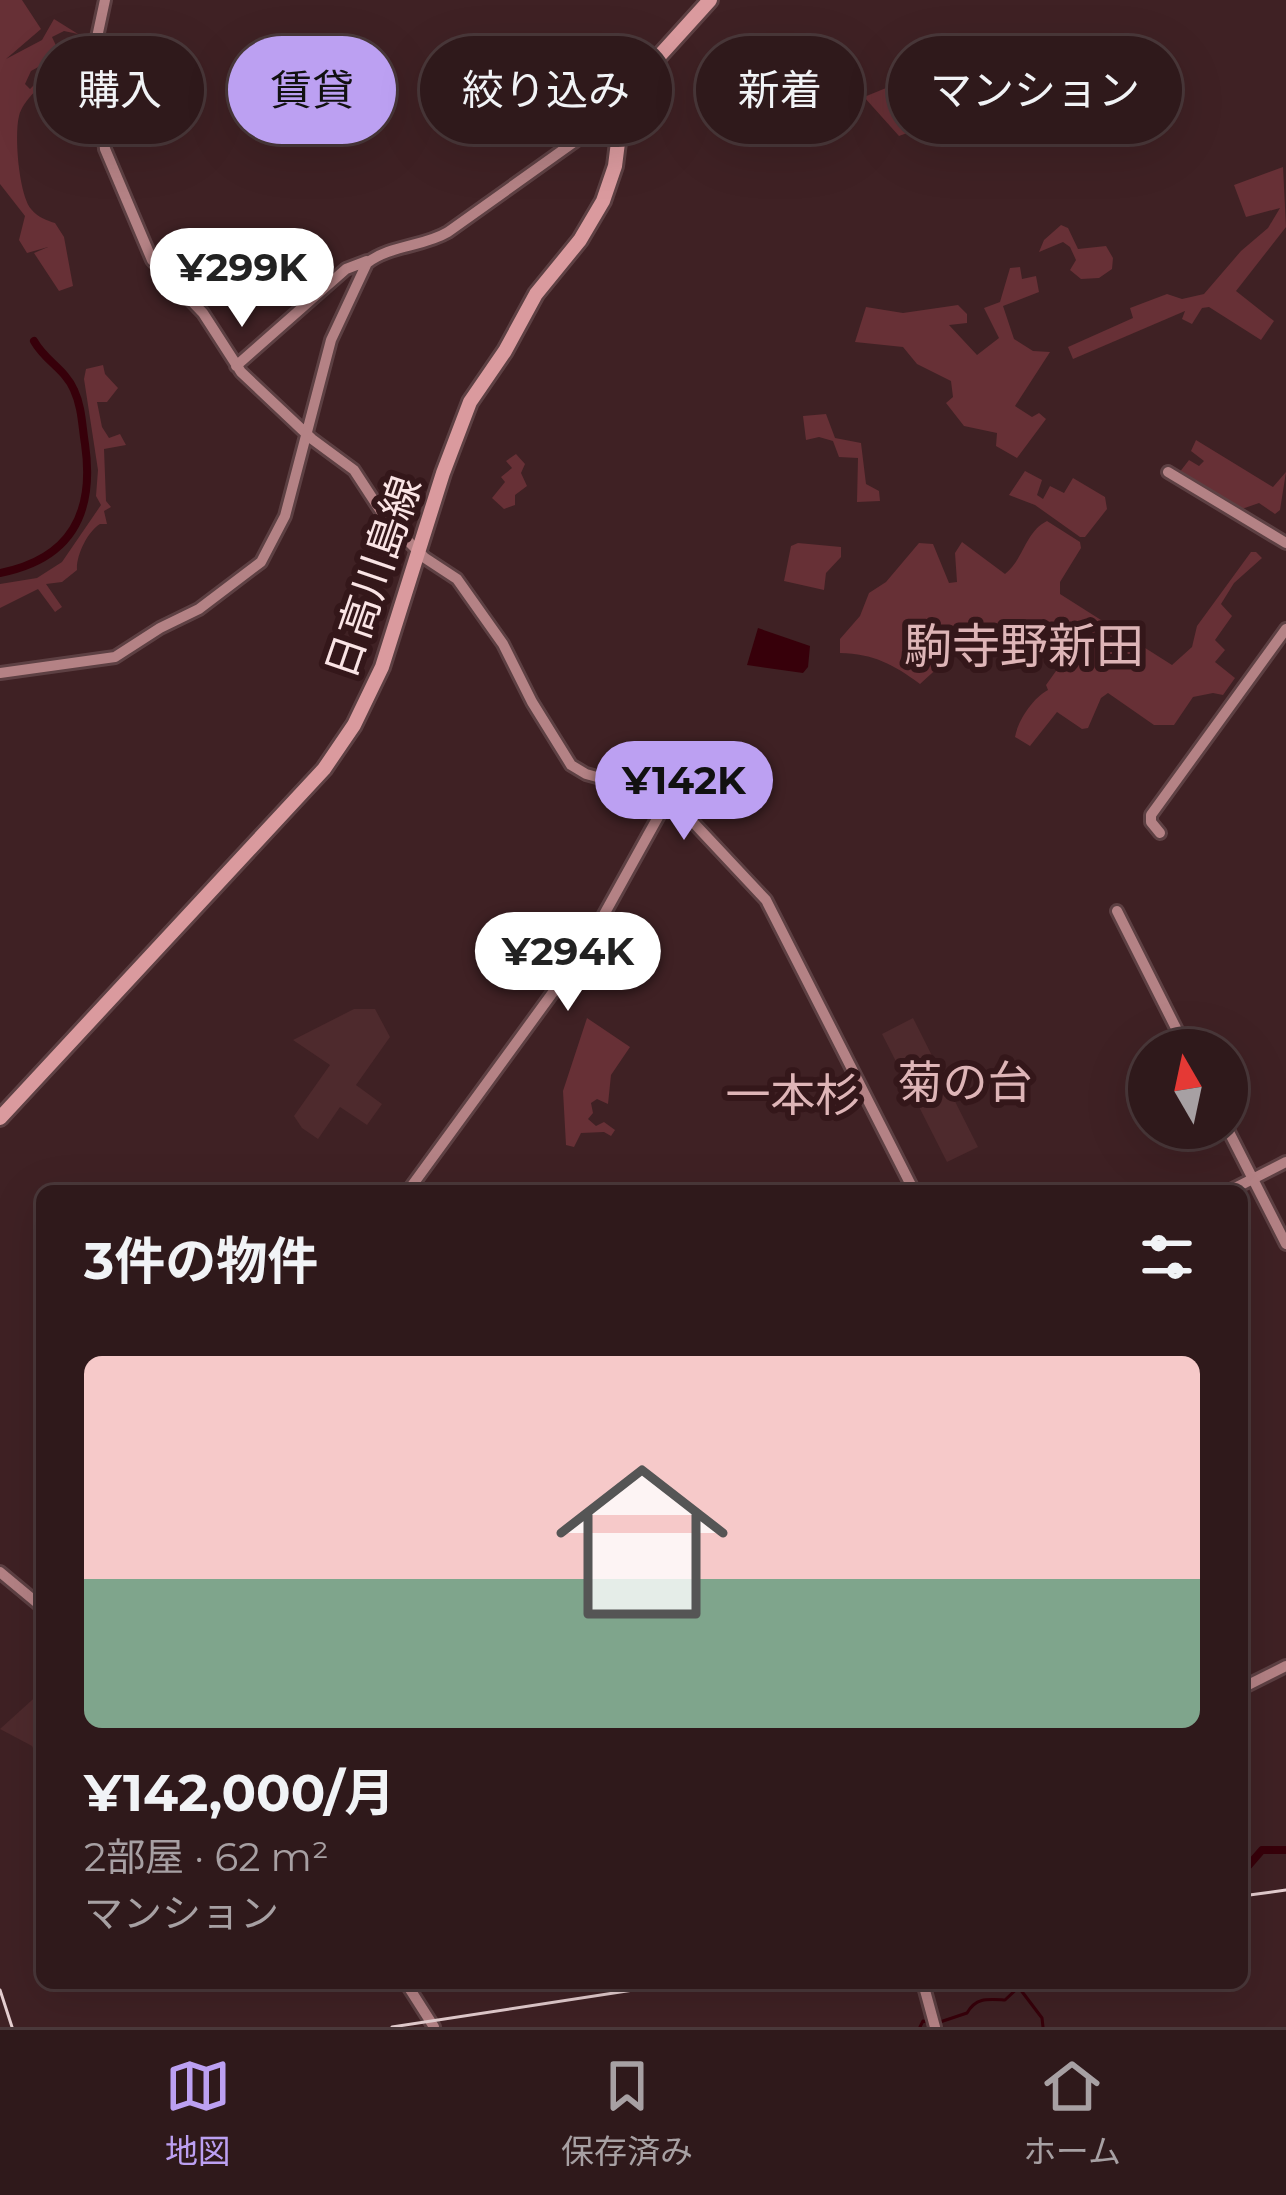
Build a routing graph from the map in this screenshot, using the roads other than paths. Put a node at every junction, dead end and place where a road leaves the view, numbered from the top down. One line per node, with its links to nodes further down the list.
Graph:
1 (105, 0): 7 (street)
2 (710, 0): 3 (main road)
3 (672, 43)
4 (571, 144): 6 (street)
5 (617, 144): 11 (main road, 日高川島線)
6 (369, 261): 7 (street); 8 (street)
7 (236, 366): 8 (street)
8 (306, 433): 11 (street); 13 (street)
9 (1168, 472): 10 (street)
10 (1286, 543)
11 (418, 550): 14 (street); 18 (main road, 日高川島線)
12 (1286, 629): 15 (street)
13 (0, 673)
14 (668, 799): 22 (street); 23 (street)
15 (1160, 833)
16 (1117, 911): 17 (street)
17 (1176, 1029)
18 (0, 1118)
19 (1237, 1149): 21 (street)
20 (1286, 1162): 21 (street)
21 (1252, 1179): 24 (street); 25 (street)
22 (412, 1185)
23 (909, 1185)
24 (1240, 1185)
25 (1286, 1244)
26 (0, 1572): 27 (street)
27 (36, 1602)
28 (1286, 1666): 29 (street)
29 (1248, 1685)
30 (410, 1989): 33 (street)
31 (925, 1989): 32 (street)
32 (934, 2024)
33 (434, 2027)

